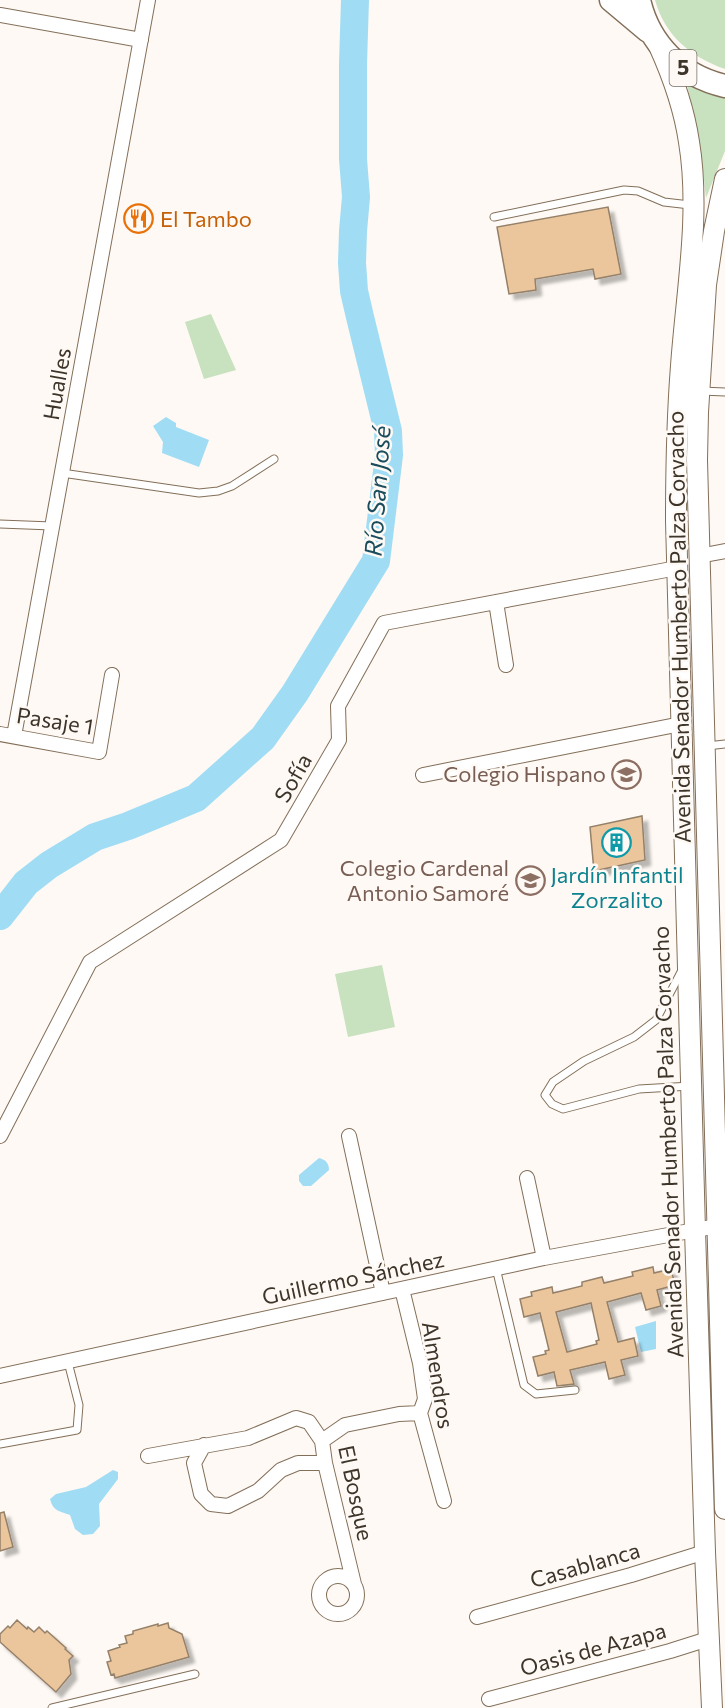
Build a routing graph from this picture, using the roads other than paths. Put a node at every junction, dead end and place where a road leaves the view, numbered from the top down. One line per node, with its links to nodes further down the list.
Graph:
1 (148, 0): 6 (street, Hualles)
2 (611, 0): 5 (highway, 5)
3 (639, 0): 5 (highway)
4 (0, 15): 6 (street)
5 (654, 38): 7 (highway, 5); 9 (main road, Avenida Senador Humberto Palza Corvacho)
6 (141, 40): 15 (street, Hualles)
7 (725, 86)
8 (725, 179): 11 (main road, Avenida Senador Humberto Palza Corvacho)
9 (693, 205): 10 (lane); 20 (main road, Avenida Senador Humberto Palza Corvacho)
10 (494, 218)
11 (718, 254): 12 (main road, Avenida Senador Humberto Palza Corvacho)
12 (699, 391): 13 (lane); 19 (main road, Avenida Senador Humberto Palza Corvacho)
13 (725, 392)
14 (274, 459): 15 (lane)
15 (62, 473): 17 (street, Hualles)
16 (0, 524): 17 (lane)
17 (52, 526): 25 (street, Hualles)
18 (725, 551): 19 (street)
19 (699, 556): 27 (main road, Avenida Senador Humberto Palza Corvacho)
20 (677, 568): 21 (street, Sofía); 24 (main road, Avenida Senador Humberto Palza Corvacho)
21 (496, 602): 22 (street); 31 (street, Sofía)
22 (506, 664)
23 (112, 675): 25 (street, Pasaje 1)
24 (681, 724): 28 (street); 29 (main road, Avenida Senador Humberto Palza Corvacho)
25 (7, 735)
26 (725, 744): 27 (lane)
27 (704, 747): 34 (main road, Avenida Senador Humberto Palza Corvacho)
28 (423, 775)
29 (687, 960): 30 (main road, Avenida Senador Humberto Palza Corvacho); 30 (lane)
30 (691, 1086): 35 (main road, Avenida Senador Humberto Palza Corvacho)
31 (0, 1136)
32 (349, 1136): 40 (street)
33 (527, 1178): 36 (street)
34 (717, 1226): 35 (street, Guillermo Sánchez); 38 (main road, Avenida Senador Humberto Palza Corvacho)
35 (694, 1230): 36 (street, Guillermo Sánchez); 53 (main road, Avenida Senador Humberto Palza Corvacho)
36 (544, 1258): 37 (street, Guillermo Sánchez)
37 (496, 1268): 39 (street, Guillermo Sánchez); 43 (lane)
38 (722, 1287): 44 (main road, Avenida Senador Humberto Palza Corvacho)
39 (402, 1289): 40 (street, Guillermo Sánchez); 45 (street, Almendros)
40 (383, 1293): 41 (street, Guillermo Sánchez)
41 (68, 1362): 42 (street, Guillermo Sánchez); 47 (lane)
42 (0, 1376)
43 (575, 1389)
44 (723, 1392): 52 (main road, Avenida Senador Humberto Palza Corvacho)
45 (420, 1413): 46 (street, El Bosque); 51 (street, Almendros)
46 (322, 1441): 48 (street); 50 (street, El Bosque)
47 (0, 1444)
48 (204, 1445): 49 (street); 50 (street)
49 (147, 1456)
50 (325, 1463): 54 (street, El Bosque)
51 (444, 1501)
52 (725, 1509)
53 (705, 1552): 55 (street, Casablanca); 56 (main road, Avenida Senador Humberto Palza Corvacho)
54 (354, 1584)
55 (477, 1617)
56 (708, 1639): 58 (street, Oasis de Azapa); 60 (main road, Avenida Senador Humberto Palza Corvacho)
57 (195, 1674): 59 (lane)
58 (489, 1699)
59 (52, 1708)
60 (712, 1708)

